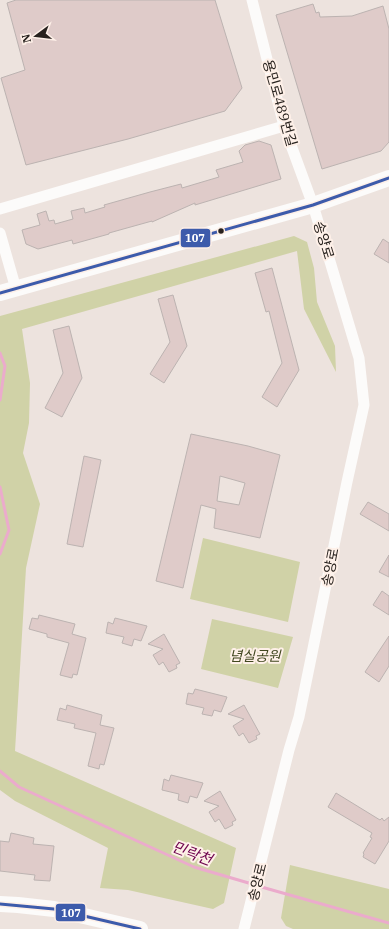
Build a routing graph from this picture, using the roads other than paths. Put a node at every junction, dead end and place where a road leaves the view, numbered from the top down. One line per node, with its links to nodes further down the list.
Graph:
1 (252, 0): 2 (street, 용민로489번길)
2 (284, 126): 4 (street, 용민로489번길); 5 (street)
3 (389, 178): 4 (street)
4 (313, 205): 7 (street); 11 (street, 송양로)
5 (0, 209)
6 (0, 233): 7 (street)
7 (16, 289): 8 (street)
8 (0, 293)
9 (0, 904): 10 (street)
10 (140, 929)
11 (244, 929)

